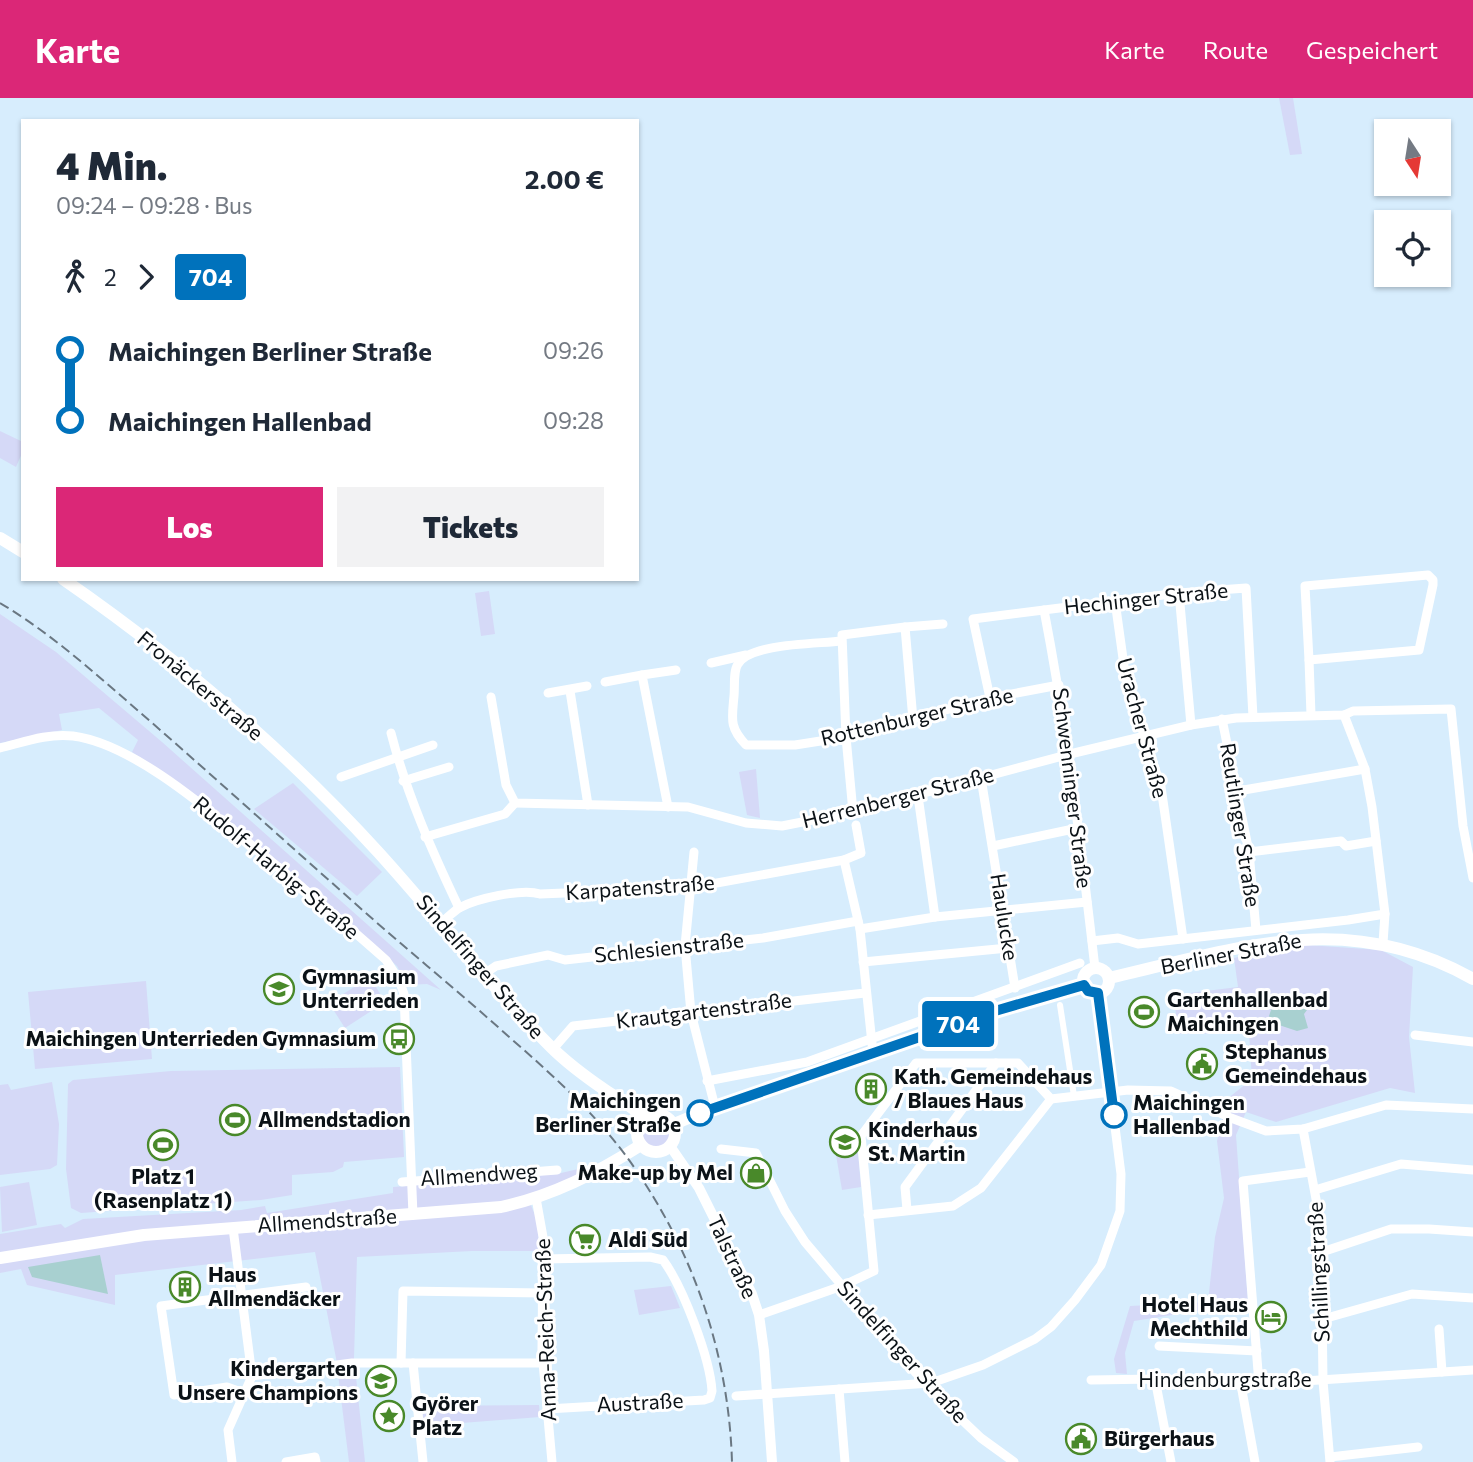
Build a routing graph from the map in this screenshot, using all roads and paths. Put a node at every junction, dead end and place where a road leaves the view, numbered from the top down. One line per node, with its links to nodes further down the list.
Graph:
1 (0, 538): 2 (main road)
2 (21, 551)
3 (66, 581): 42 (main road, Fronäckerstraße)
4 (1179, 593): 5 (street, Hechinger Straße); 24 (street, Hechinger Straße); 27 (street)
5 (1115, 601): 6 (street, Hechinger Straße); 30 (street, Uracher Straße)
6 (1044, 610): 16 (street, Schwenninger Straße); 21 (street, Hechinger Straße)
7 (943, 624): 8 (street)
8 (905, 627): 9 (street); 26 (street)
9 (841, 638): 10 (street); 29 (street)
10 (746, 655): 12 (street); 29 (street, Rottenburger Straße)
11 (1309, 660): 11 (street); 22 (street)
12 (711, 663)
13 (676, 670): 14 (street)
14 (642, 675): 15 (street); 45 (street)
15 (604, 682)
16 (1059, 685): 21 (street, Rottenburger Straße); 33 (street, Schwenninger Straße)
17 (587, 686): 18 (street)
18 (570, 691): 19 (street); 44 (street)
19 (548, 694)
20 (491, 697): 43 (street)
21 (990, 698): 26 (street, Rottenburger Straße)
22 (1311, 715): 23 (street, Herrenberger Straße); 24 (street, Herrenberger Straße)
23 (1344, 715): 36 (street); 55 (street, Herrenberger Straße)
24 (1254, 717): 25 (street, Herrenberger Straße)
25 (1222, 719): 27 (street, Herrenberger Straße); 40 (street, Reutlinger Straße)
26 (913, 720): 29 (street, Rottenburger Straße)
27 (1191, 725): 30 (street, Herrenberger Straße)
28 (391, 733): 34 (street)
29 (846, 737): 46 (street)
30 (1144, 737): 33 (street, Herrenberger Straße); 65 (street, Uracher Straße)
31 (433, 745): 34 (street)
32 (0, 748): 102 (street, Rudolf-Harbig-Straße)
33 (1070, 754): 38 (street, Herrenberger Straße); 48 (street, Schwenninger Straße)
34 (397, 756): 37 (street); 39 (street)
35 (449, 767): 39 (street)
36 (1365, 769): 40 (street); 50 (street)
37 (341, 777)
38 (981, 778): 41 (street, Herrenberger Straße); 51 (street, Haulucke)
39 (403, 781): 49 (street)
40 (1238, 791): 53 (street, Reutlinger Straße)
41 (918, 796): 46 (street, Herrenberger Straße); 61 (street)
42 (329, 803): 62 (main road, Sindelfinger Straße)
43 (515, 803): 44 (street, Herrenberger Straße); 49 (street)
44 (588, 804): 45 (street, Herrenberger Straße)
45 (668, 807): 46 (street, Herrenberger Straße)
46 (853, 812)
47 (856, 825): 54 (street)
48 (1078, 828): 51 (street, Haulucke); 57 (street, Schwenninger Straße)
49 (425, 837): 58 (street)
50 (1376, 841): 53 (street); 60 (street)
51 (993, 846): 59 (street, Haulucke)
52 (694, 852): 56 (street)
53 (1249, 852): 64 (street, Reutlinger Straße)
54 (844, 860): 56 (street, Karpatenstraße); 63 (street)
55 (1473, 878)
56 (689, 888): 58 (street, Karpatenstraße); 68 (street)
57 (1087, 902): 59 (street, Schlesienstraße); 66 (street, Schwenninger Straße)
58 (459, 908): 62 (street, Karpatenstraße)
59 (1002, 910): 61 (street, Schlesienstraße); 69 (street, Haulucke)
60 (1385, 914): 64 (street); 67 (street)
61 (935, 917): 63 (street, Schlesienstraße)
62 (442, 922): 73 (main road, Sindelfinger Straße)
63 (859, 925): 68 (street, Schlesienstraße); 70 (street)
64 (1256, 930): 65 (street)
65 (1183, 939): 66 (street)
66 (1091, 941): 72 (street, Schwenninger Straße)
67 (1383, 943): 74 (main road, Berliner Straße); 75 (main road, Berliner Straße)
68 (685, 946): 73 (street, Schlesienstraße); 81 (street)
69 (1008, 948): 70 (street); 77 (street, Haulucke)
70 (863, 962): 78 (street)
71 (1080, 963): 77 (street)
72 (1095, 968): 74 (main road); 76 (main road)
73 (484, 974): 85 (main road, Sindelfinger Straße)
74 (1109, 978): 79 (main road)
75 (1473, 979)
76 (1084, 985): 79 (main road); 84 (main road)
77 (1015, 988): 84 (street)
78 (865, 993): 81 (street, Krautgartenstraße); 84 (street)
79 (1098, 993): 88 (street)
80 (1060, 1005): 89 (street)
81 (691, 1013): 85 (street, Krautgartenstraße); 87 (street)
82 (1415, 1035): 83 (street)
83 (1473, 1042)
84 (871, 1046): 87 (street); 91 (main road)
85 (553, 1049): 93 (main road, Sindelfinger Straße)
86 (996, 1063): 90 (street); 105 (street); 106 (street)
87 (707, 1081): 91 (street)
88 (1111, 1092): 89 (street); 95 (street); 132 (street)
89 (1074, 1096): 90 (street)
90 (1051, 1099): 105 (street)
91 (715, 1107): 94 (main road)
92 (1473, 1108): 95 (street)
93 (644, 1118): 94 (main road); 96 (main road)
94 (674, 1124): 97 (main road)
95 (1303, 1129): 101 (street, Schillingstraße)
96 (641, 1145): 97 (main road); 104 (main road, Allmendstraße)
97 (670, 1146): 118 (street, Talstraße)
98 (721, 1149): 113 (street, Sindelfinger Straße)
99 (557, 1170): 102 (street, Allmendweg)
100 (1473, 1170): 103 (street)
101 (1311, 1171): 103 (street, Schillingstraße); 122 (street)
102 (407, 1181): 107 (street, Rudolf-Harbig-Straße)
103 (1315, 1190): 110 (street, Schillingstraße)
104 (536, 1198): 107 (main road, Allmendstraße); 112 (street, Anna-Reich-Straße)
105 (907, 1210): 106 (street)
106 (868, 1214): 113 (street)
107 (413, 1215): 108 (main road, Allmendstraße)
108 (233, 1228): 111 (main road, Allmendstraße); 116 (street)
109 (1473, 1233): 110 (street)
110 (1322, 1252): 119 (street, Schillingstraße)
111 (0, 1258)
112 (543, 1259): 115 (street, Anna-Reich-Straße); 139 (street, Austraße)
113 (842, 1286): 118 (street); 132 (street, Sindelfinger Straße)
114 (306, 1287): 116 (street)
115 (543, 1293): 123 (street); 125 (street, Anna-Reich-Straße)
116 (241, 1296): 128 (street); 136 (street)
117 (1473, 1298): 119 (street)
118 (759, 1315): 137 (street, Talstraße)
119 (1323, 1319): 131 (street, Schillingstraße)
120 (1439, 1329): 127 (street)
121 (1159, 1346): 122 (street)
122 (1257, 1351): 133 (street)
123 (401, 1363): 124 (street); 128 (street)
124 (413, 1363): 125 (street); 145 (street)
125 (543, 1363): 139 (street, Anna-Reich-Straße)
126 (1473, 1370): 127 (street, Hindenburgstraße)
127 (1442, 1372): 131 (street, Hindenburgstraße)
128 (251, 1376): 136 (street)
129 (1156, 1379): 130 (street, Hindenburgstraße); 134 (street, Hindenburgstraße); 150 (street)
130 (1091, 1380)
131 (1324, 1381): 133 (street, Hindenburgstraße); 141 (street, Schillingstraße)
132 (931, 1382): 135 (street); 149 (street, Sindelfinger Straße)
133 (1259, 1384): 134 (street, Hindenburgstraße)
134 (1241, 1385): 151 (street)
135 (839, 1389): 137 (street); 148 (street)
136 (244, 1393): 142 (street)
137 (768, 1394): 138 (street); 147 (street, Talstraße)
138 (736, 1396)
139 (547, 1409): 146 (street, Anna-Reich-Straße)
140 (1418, 1447): 141 (street, Schillingstraße)
141 (1330, 1460)
142 (232, 1462)
143 (286, 1462): 144 (street)
144 (316, 1462)
145 (423, 1462)
146 (552, 1462)
147 (772, 1462)
148 (845, 1462)
149 (1014, 1462)
150 (1171, 1462)
151 (1255, 1462)

